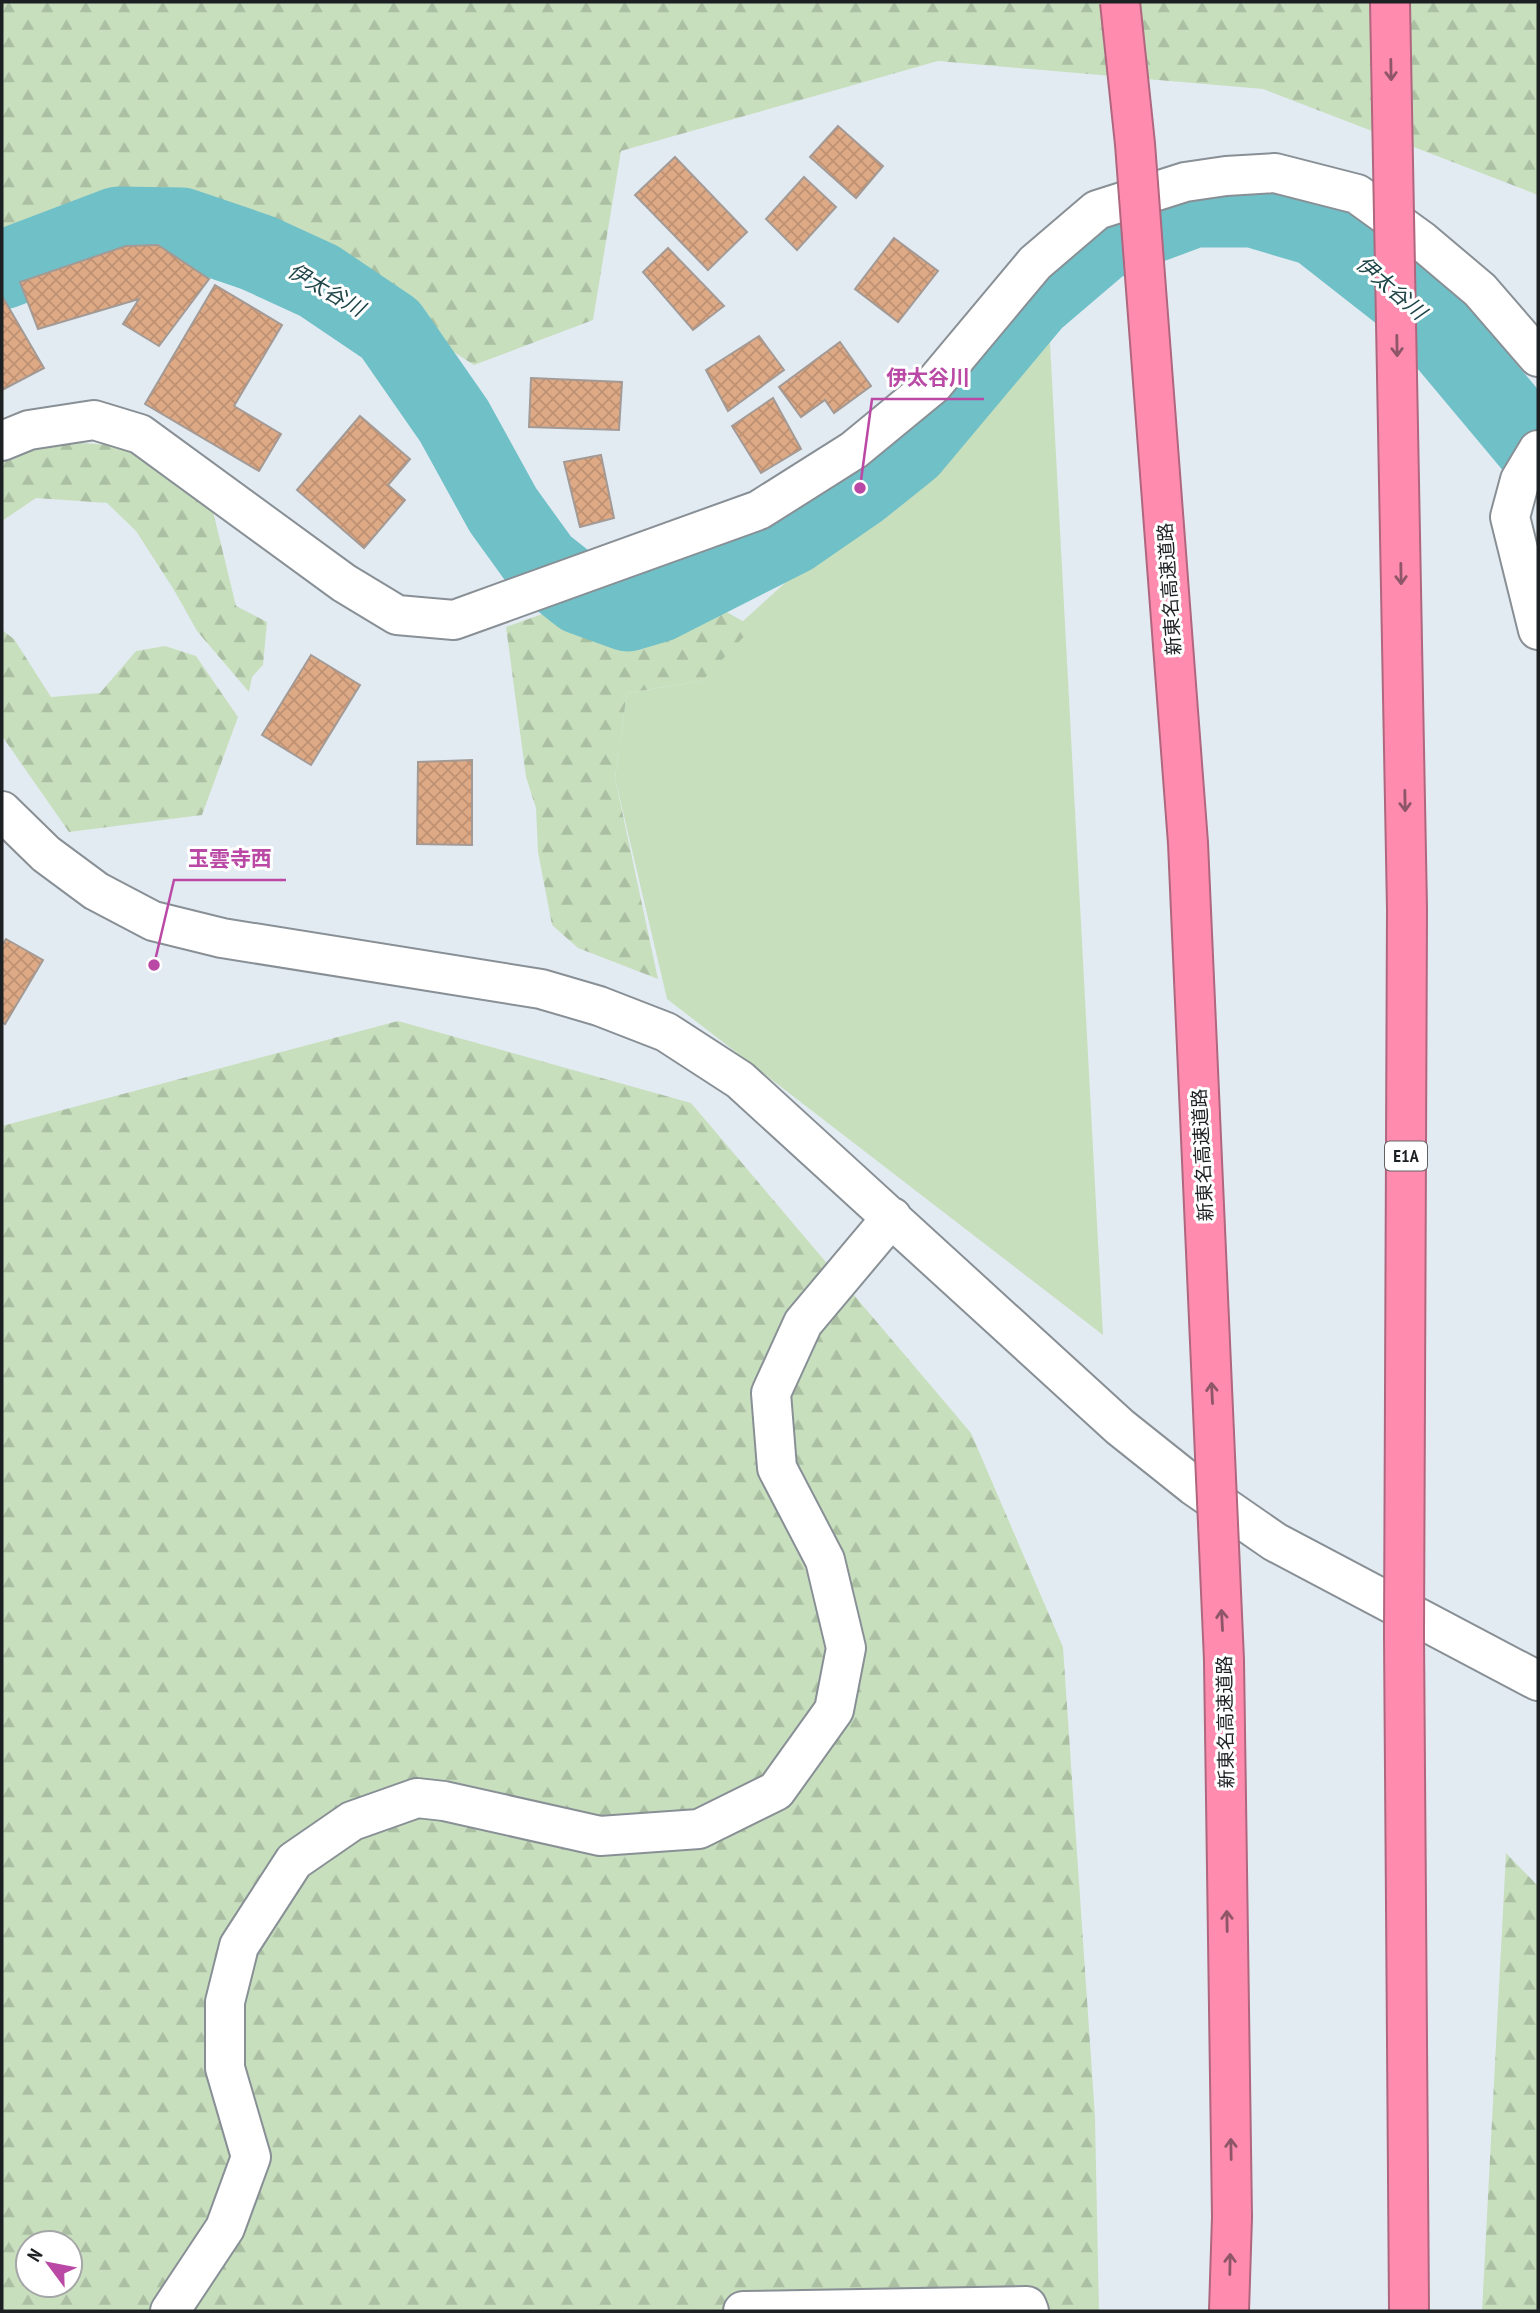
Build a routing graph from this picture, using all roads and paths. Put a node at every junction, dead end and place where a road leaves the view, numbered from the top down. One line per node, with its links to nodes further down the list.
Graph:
1 (1120, 2): 13 (highway, 新東名高速道路, one-way to 1, bridge)
2 (1390, 2): 14 (highway, E1A, one-way to 14, bridge)
3 (1538, 356): 4 (street)
4 (2, 441)
5 (1529, 465): 6 (street)
6 (1538, 630)
7 (2, 811): 8 (street)
8 (892, 1217): 9 (street); 10 (street)
9 (1538, 1681)
10 (170, 2311)
11 (743, 2311): 12 (street)
12 (1029, 2311)
13 (1229, 2311)
14 (1409, 2311)

